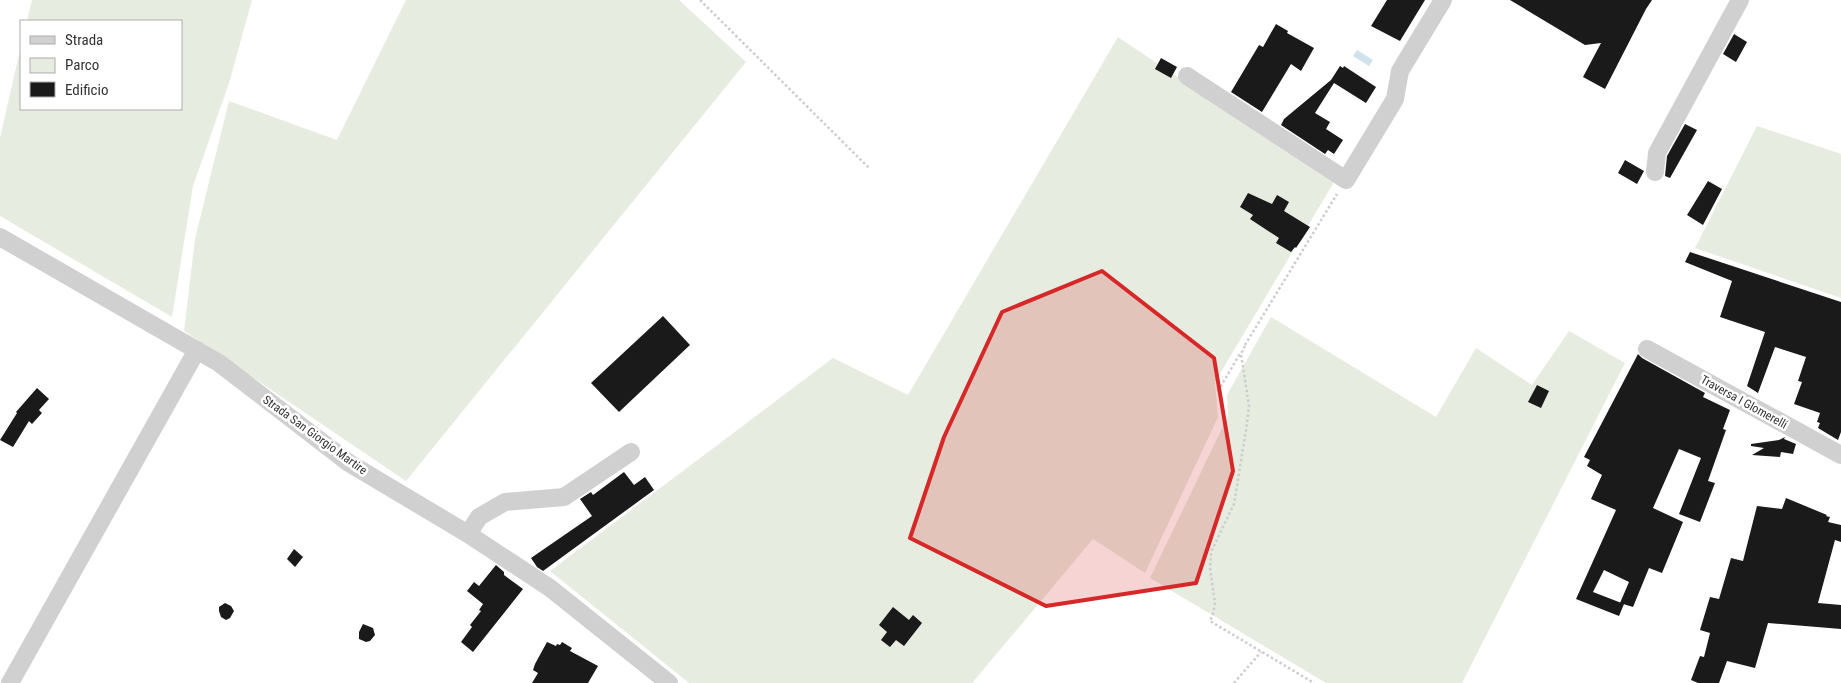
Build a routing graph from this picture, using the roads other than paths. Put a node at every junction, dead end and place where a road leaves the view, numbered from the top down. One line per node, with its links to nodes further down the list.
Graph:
1 (1443, 0): 3 (street)
2 (1740, 0): 4 (street)
3 (1187, 76)
4 (1655, 172)
5 (0, 237): 7 (street, Strada San Giorgio Martire)
6 (1647, 349): 9 (street, Traversa I Glomerelli)
7 (196, 350): 10 (street, Strada San Giorgio Martire); 11 (street)
8 (631, 452): 10 (street)
9 (1841, 455)
10 (468, 534): 12 (street, Strada San Giorgio Martire)
11 (10, 683)
12 (669, 683)

